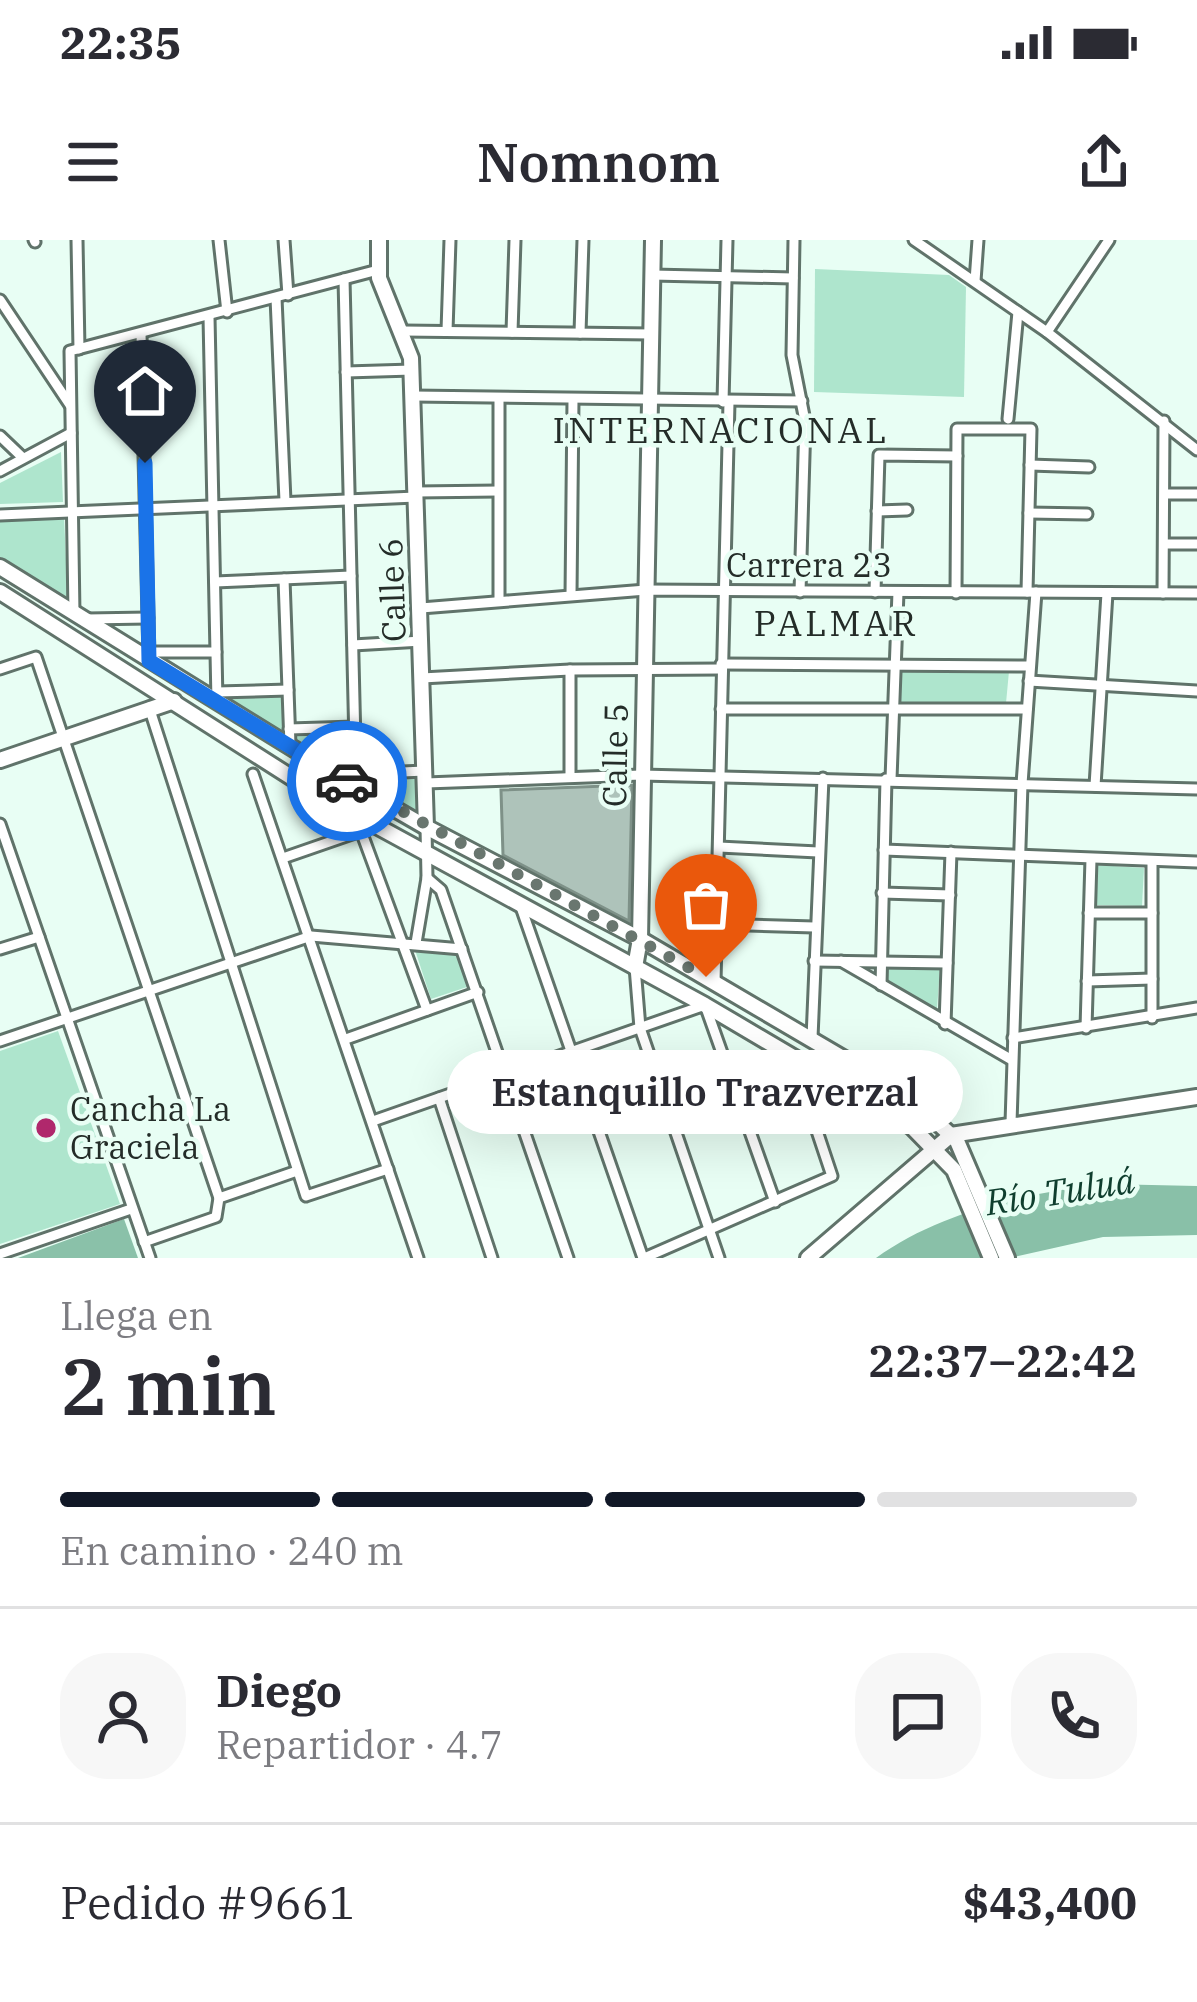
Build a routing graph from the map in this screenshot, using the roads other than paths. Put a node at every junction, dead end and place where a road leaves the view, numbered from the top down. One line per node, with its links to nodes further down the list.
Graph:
1 (77, 240): 32 (street)
2 (219, 240): 22 (street)
3 (284, 240): 20 (street)
4 (379, 240): 14 (main road, Calle 6)
5 (450, 240): 26 (street)
6 (515, 240): 27 (street)
7 (583, 240): 29 (street)
8 (653, 240): 15 (main road, Calle 5)
9 (727, 240): 16 (street)
10 (794, 240): 17 (street)
11 (978, 240): 19 (street)
12 (1108, 240): 28 (street)
13 (916, 241): 19 (street)
14 (378, 270): 18 (street); 25 (main road, Calle 6)
15 (652, 275): 16 (street); 31 (main road, Calle 5)
16 (726, 277): 17 (street); 40 (street)
17 (793, 278): 39 (street)
18 (344, 279): 20 (street); 34 (street)
19 (975, 281): 23 (street)
20 (282, 296): 22 (street); 57 (street)
21 (0, 300): 41 (street)
22 (227, 312): 24 (street)
23 (1018, 312): 28 (street); 42 (street)
24 (209, 316): 30 (street); 58 (street)
25 (403, 331): 26 (street); 33 (main road, Calle 6)
26 (447, 331): 27 (street)
27 (512, 332): 29 (street)
28 (1047, 332): 43 (street)
29 (580, 333): 31 (street)
30 (141, 334): 32 (street); 59 (street)
31 (651, 334): 38 (main road, Calle 5)
32 (75, 350): 41 (street)
33 (412, 370): 34 (street); 35 (main road, Calle 6)
34 (346, 372): 56 (street)
35 (413, 396): 36 (street); 53 (main road, Calle 6)
36 (499, 399): 37 (street); 52 (street)
37 (573, 400): 38 (street); 83 (street)
38 (650, 401): 40 (street); 72 (main road, Calle 5)
39 (802, 401): 40 (street); 75 (street)
40 (726, 402): 73 (street)
41 (71, 407): 44 (street)
42 (1008, 419)
43 (1164, 421): 46 (street); 54 (street)
44 (71, 433): 48 (street); 60 (street)
45 (0, 436): 48 (street)
46 (1197, 450)
47 (957, 456): 49 (street); 62 (street); 78 (street)
48 (23, 458): 51 (street)
49 (1030, 465): 50 (street); 63 (street)
50 (1089, 466)
51 (0, 471)
52 (498, 491): 53 (street); 84 (street)
53 (416, 494): 56 (street); 85 (main road, Calle 6)
54 (1166, 494): 55 (street); 66 (street)
55 (1197, 494)
56 (349, 499): 57 (street); 69 (street)
57 (285, 501): 58 (street)
58 (213, 504): 59 (street); 71 (street)
59 (147, 506): 60 (street); 87 (street)
60 (72, 510): 64 (street); 86 (street)
61 (907, 510): 62 (street)
62 (877, 511): 76 (street)
63 (1029, 513): 65 (street); 79 (street)
64 (0, 514)
65 (1087, 514)
66 (1164, 544): 67 (street); 81 (street)
67 (1197, 544)
68 (0, 567): 86 (main road)
69 (351, 576): 70 (street); 89 (street)
70 (284, 579): 71 (street); 103 (street)
71 (215, 582): 90 (street)
72 (646, 590): 73 (street, Carrera 23); 83 (street, Carrera 23); 95 (main road, Calle 5)
73 (723, 591): 75 (street, Carrera 23); 93 (street)
74 (0, 592): 102 (main road)
75 (800, 592): 76 (street, Carrera 23)
76 (875, 592): 77 (street, Carrera 23)
77 (898, 592): 78 (street, Carrera 23); 92 (street)
78 (956, 592): 79 (street, Carrera 23)
79 (1032, 592): 80 (street, Carrera 23); 94 (street)
80 (1106, 592): 81 (street, Carrera 23); 101 (street)
81 (1163, 592): 82 (street, Carrera 23)
82 (1197, 593)
83 (571, 595): 84 (street, Carrera 23)
84 (499, 600): 85 (street, Carrera 23)
85 (421, 608): 88 (main road, Calle 6)
86 (77, 616): 87 (street); 91 (main road)
87 (148, 618): 91 (street)
88 (422, 641): 89 (street); 99 (main road, Calle 6)
89 (353, 645): 111 (street)
90 (216, 652): 91 (street); 105 (street)
91 (149, 656): 97 (main road)
92 (895, 663): 93 (street); 94 (street); 110 (street)
93 (721, 666): 95 (street); 108 (street)
94 (1030, 666): 100 (street)
95 (644, 668): 98 (street); 116 (main road, Calle 5)
96 (0, 669): 112 (street)
97 (166, 670): 102 (street); 105 (main road)
98 (570, 670): 99 (street); 117 (street)
99 (422, 678): 118 (main road, Calle 6)
100 (1029, 681): 101 (street); 109 (street)
101 (1101, 686): 104 (street); 124 (street)
102 (157, 689): 106 (main road); 107 (street)
103 (288, 691): 105 (street); 113 (street)
104 (1197, 691)
105 (217, 697): 113 (main road)
106 (174, 700): 107 (main road); 132 (main road)
107 (149, 708): 112 (main road); 157 (street)
108 (721, 709): 110 (street); 119 (street)
109 (1027, 709): 110 (street); 123 (street)
110 (892, 711): 121 (street)
111 (355, 727): 113 (street); 122 (street)
112 (64, 737): 114 (main road); 163 (street)
113 (289, 737): 122 (main road)
114 (0, 760)
115 (253, 774): 134 (street)
116 (641, 775): 117 (street); 119 (street); 148 (main road, Calle 5)
117 (569, 776): 118 (street)
118 (425, 777): 122 (street); 127 (main road, Calle 6)
119 (721, 777): 120 (street); 128 (street)
120 (823, 778): 121 (street); 130 (street)
121 (888, 779): 123 (street); 129 (street)
122 (356, 780): 127 (main road)
123 (1022, 784): 124 (street); 133 (street)
124 (1095, 786): 125 (street)
125 (1197, 789)
126 (0, 824): 147 (street)
127 (426, 827): 132 (street, Calle 6); 148 (main road)
128 (719, 847): 130 (street); 144 (street)
129 (884, 850): 131 (street); 139 (street)
130 (818, 852): 145 (street)
131 (952, 852): 133 (street); 140 (street)
132 (427, 854): 138 (street, Calle 6); 141 (main road)
133 (1019, 855): 135 (street); 174 (street)
134 (283, 858): 146 (street); 149 (street)
135 (1091, 859): 136 (street); 143 (street)
136 (1152, 862): 137 (street); 142 (street)
137 (1197, 862)
138 (428, 878): 150 (street, Calle 6); 152 (street)
139 (882, 893): 140 (street); 155 (street)
140 (950, 895): 156 (street)
141 (519, 902): 158 (main road); 177 (street)
142 (1152, 913): 143 (street); 159 (street)
143 (1089, 914): 160 (street)
144 (718, 924): 145 (street); 161 (street)
145 (814, 927): 153 (street)
146 (311, 936): 149 (street); 157 (street); 175 (street)
147 (38, 937): 151 (street); 168 (street)
148 (640, 939): 158 (main road, Calle 5); 161 (main road)
149 (402, 942): 150 (street); 167 (street)
150 (416, 944): 152 (street)
151 (0, 949)
152 (462, 949): 164 (street)
153 (814, 961): 154 (street); 173 (street)
154 (841, 961): 155 (street); 162 (street)
155 (881, 962): 156 (street); 162 (street)
156 (947, 963): 170 (street)
157 (229, 964): 163 (street); 188 (street)
158 (635, 968): 165 (main road); 171 (street, Calle 5)
159 (1152, 979): 160 (street); 169 (street)
160 (1088, 981): 172 (street)
161 (715, 982): 173 (main road)
162 (881, 985): 170 (street)
163 (149, 990): 168 (street); 189 (street)
164 (478, 992): 167 (street); 180 (street)
165 (705, 1005): 171 (street); 178 (main road); 190 (street)
166 (1197, 1008): 169 (street)
167 (427, 1010): 175 (street)
168 (67, 1018): 176 (street); 192 (street)
169 (1152, 1018): 172 (street)
170 (945, 1024): 179 (street)
171 (640, 1028): 177 (street); 193 (street, Calle 5)
172 (1086, 1028): 174 (street)
173 (812, 1038): 185 (main road)
174 (1013, 1038): 179 (street)
175 (346, 1039): 183 (street)
176 (0, 1041)
177 (573, 1052): 180 (street); 200 (street)
178 (792, 1055): 186 (main road); 190 (street)
179 (1012, 1060): 184 (street)
180 (507, 1075): 182 (street); 199 (street)
181 (1197, 1097): 184 (main road)
182 (439, 1098): 183 (street); 198 (street)
183 (373, 1121): 187 (street)
184 (1011, 1124): 185 (main road)
185 (951, 1135): 186 (main road); 191 (main road)
186 (934, 1147): 191 (main road); 202 (main road)
187 (388, 1169): 188 (street); 197 (street)
188 (297, 1171): 189 (street)
189 (219, 1198): 194 (street)
190 (775, 1202): 193 (street)
191 (979, 1206): 203 (main road); 204 (main road)
192 (131, 1209): 194 (street); 195 (street)
193 (710, 1232): 200 (street); 201 (street, Calle 5)
194 (144, 1242): 196 (street)
195 (0, 1254)
196 (150, 1258)
197 (418, 1258)
198 (492, 1258)
199 (568, 1258)
200 (643, 1258)
201 (719, 1258)
202 (808, 1258)
203 (991, 1258)
204 (1007, 1258)

